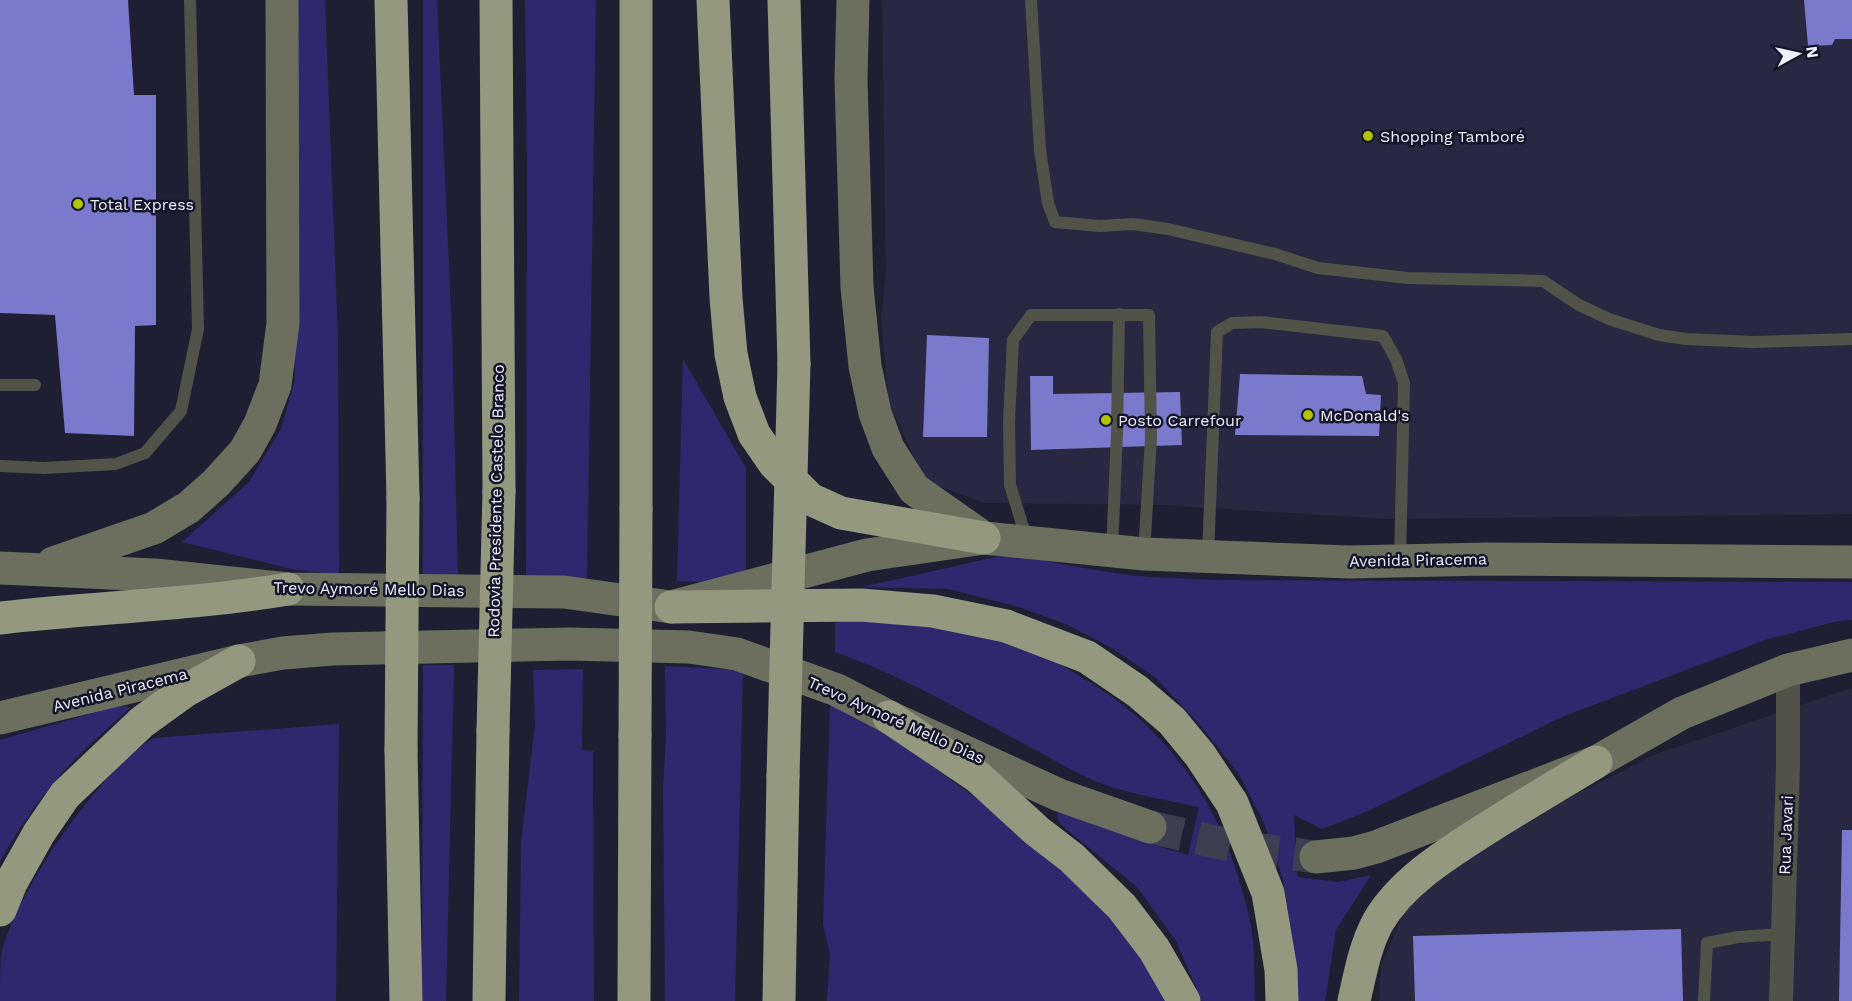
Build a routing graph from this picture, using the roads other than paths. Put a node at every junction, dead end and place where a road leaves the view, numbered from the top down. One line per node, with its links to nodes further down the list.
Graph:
1 (190, 0): 14 (lane)
2 (282, 0): 23 (main road)
3 (391, 0): 38 (highway, bridge)
4 (495, 0): 39 (highway, Rodovia Presidente Castelo Branco, bridge)
5 (636, 0): 40 (highway, bridge)
6 (713, 0): 15 (highway)
7 (784, 0): 37 (highway, bridge)
8 (853, 0): 15 (main road)
9 (1032, 0): 11 (lane)
10 (1119, 314): 16 (lane); 17 (lane); 18 (lane)
11 (1849, 339)
12 (0, 385): 13 (lane)
13 (34, 385)
14 (0, 466)
15 (984, 538): 16 (main road, Avenida Piracema); 25 (main road, Trevo Aymoré Mello Dias)
16 (1028, 544): 17 (main road, Avenida Piracema)
17 (1112, 551): 18 (main road, Avenida Piracema)
18 (1144, 554): 19 (main road, Avenida Piracema)
19 (1208, 556): 20 (main road, Avenida Piracema); 20 (lane)
20 (1400, 561): 21 (main road, Avenida Piracema)
21 (1852, 562)
22 (0, 568): 23 (main road)
23 (34, 570): 24 (main road, Trevo Aymoré Mello Dias)
24 (288, 589): 25 (main road, Trevo Aymoré Mello Dias); 26 (highway)
25 (671, 607): 44 (highway)
26 (0, 618)
27 (1852, 655): 29 (main road)
28 (239, 661): 30 (main road, Trevo Aymoré Mello Dias); 31 (main road, Avenida Piracema); 35 (highway)
29 (1788, 670): 32 (main road); 36 (street, Rua Javari)
30 (889, 717): 33 (main road, Trevo Aymoré Mello Dias); 43 (highway)
31 (0, 718)
32 (1596, 762): 34 (main road); 45 (highway)
33 (1150, 827)
34 (1316, 857)
35 (0, 910)
36 (1783, 934): 46 (lane); 47 (street, Rua Javari)
37 (780, 966): 41 (highway); 42 (highway)
38 (406, 1001)
39 (489, 1001)
40 (634, 1001)
41 (780, 1001)
42 (791, 1001)
43 (1184, 1001)
44 (1282, 1001)
45 (1354, 1001)
46 (1704, 1001)
47 (1780, 1001)

